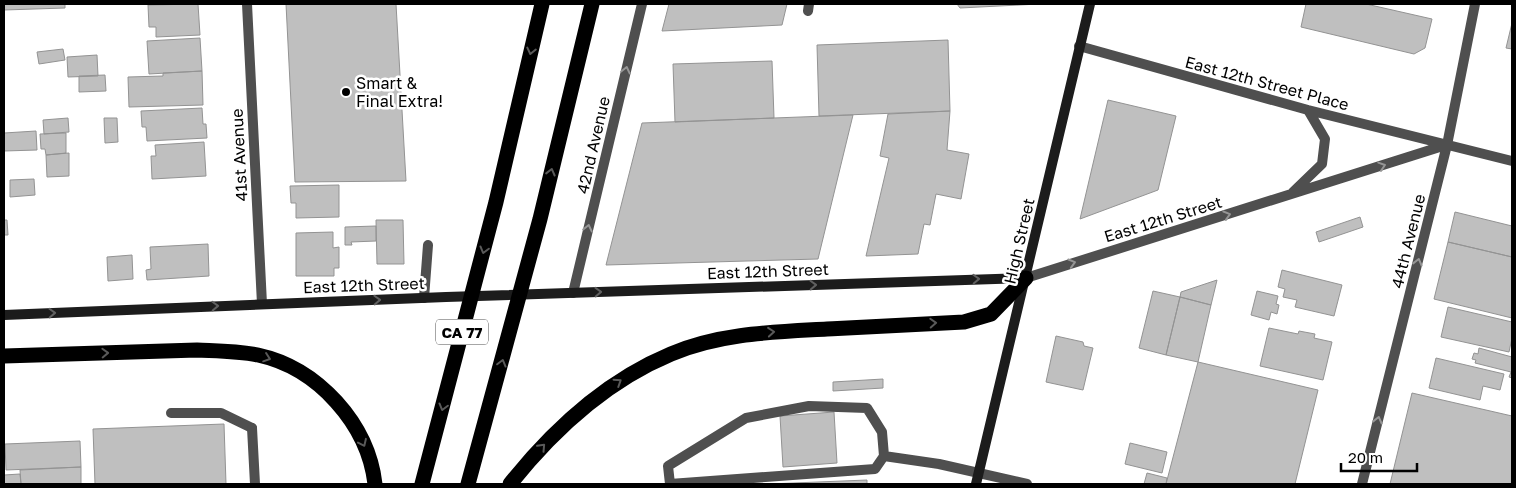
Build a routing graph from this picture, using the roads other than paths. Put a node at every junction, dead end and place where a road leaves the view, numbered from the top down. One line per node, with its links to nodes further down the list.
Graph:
1 (246, 4): 16 (street, 41st Avenue)
2 (542, 4): 24 (highway, CA 77, one-way to 24)
3 (592, 4): 25 (highway, CA 77, one-way to 3)
4 (642, 4): 14 (street, 42nd Avenue, one-way to 4)
5 (1090, 4): 7 (street, High Street)
6 (1475, 4): 9 (street, 44th Avenue)
7 (1079, 46): 8 (street, East 12th Street Place); 13 (street, High Street)
8 (1308, 110): 9 (street, East 12th Street Place); 11 (street)
9 (1447, 145): 10 (street); 11 (street, East 12th Street, one-way to 9); 29 (street, 44th Avenue, one-way to 9)
10 (1512, 161)
11 (1291, 195): 13 (street, East 12th Street, one-way to 11)
12 (428, 245): 15 (street)
13 (1026, 278): 14 (street, East 12th Street, one-way to 13); 21 (street, High Street); 26 (highway, one-way to 13)
14 (573, 293): 15 (street, East 12th Street)
15 (424, 298): 16 (street, East 12th Street, one-way to 15)
16 (262, 304): 17 (street, East 12th Street, one-way to 16)
17 (4, 315)
18 (4, 356): 23 (highway, one-way to 23)
19 (171, 413): 22 (street)
20 (884, 456): 20 (street); 21 (street)
21 (978, 474): 27 (street, High Street); 28 (street)
22 (255, 484)
23 (375, 484)
24 (422, 484)
25 (468, 484)
26 (510, 484)
27 (976, 484)
28 (1027, 484)
29 (1362, 484)

